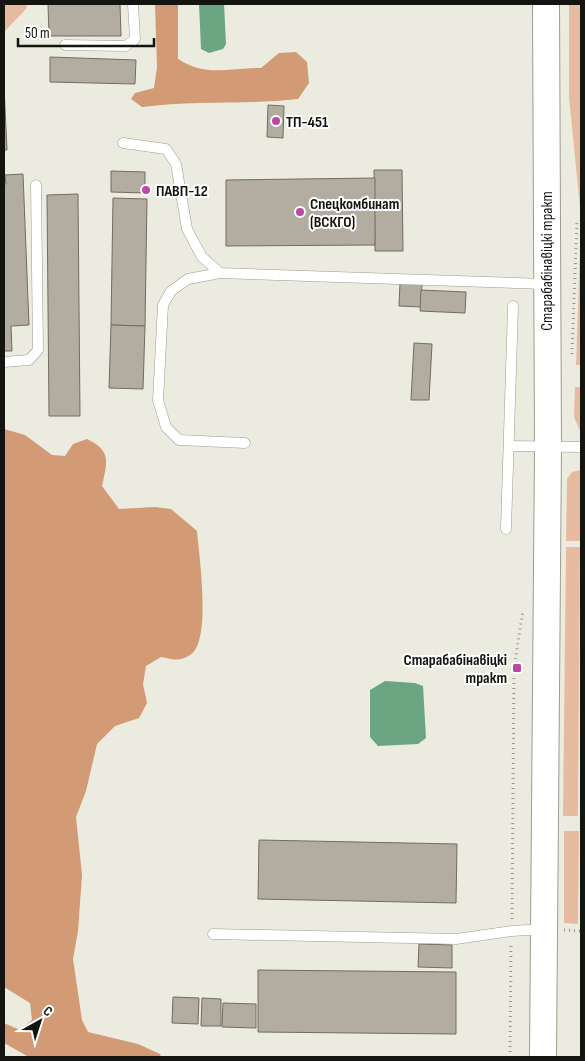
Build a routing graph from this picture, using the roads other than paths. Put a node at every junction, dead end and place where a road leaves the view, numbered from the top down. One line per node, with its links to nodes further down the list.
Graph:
1 (134, 4): 3 (lane)
2 (546, 4): 7 (street, Старабабінавіцкі тракт)
3 (65, 45)
4 (123, 143): 6 (lane)
5 (36, 185): 9 (lane)
6 (220, 273): 7 (lane); 10 (lane)
7 (546, 284): 12 (street, Старабабінавіцкі тракт)
8 (513, 306): 11 (lane)
9 (4, 362)
10 (244, 443)
11 (508, 446): 12 (lane); 14 (lane)
12 (548, 447): 13 (lane); 15 (street, Старабабінавіцкі тракт)
13 (581, 447)
14 (506, 529)
15 (544, 929): 16 (lane); 17 (street, Старабабінавіцкі тракт)
16 (213, 934)
17 (543, 1057)

